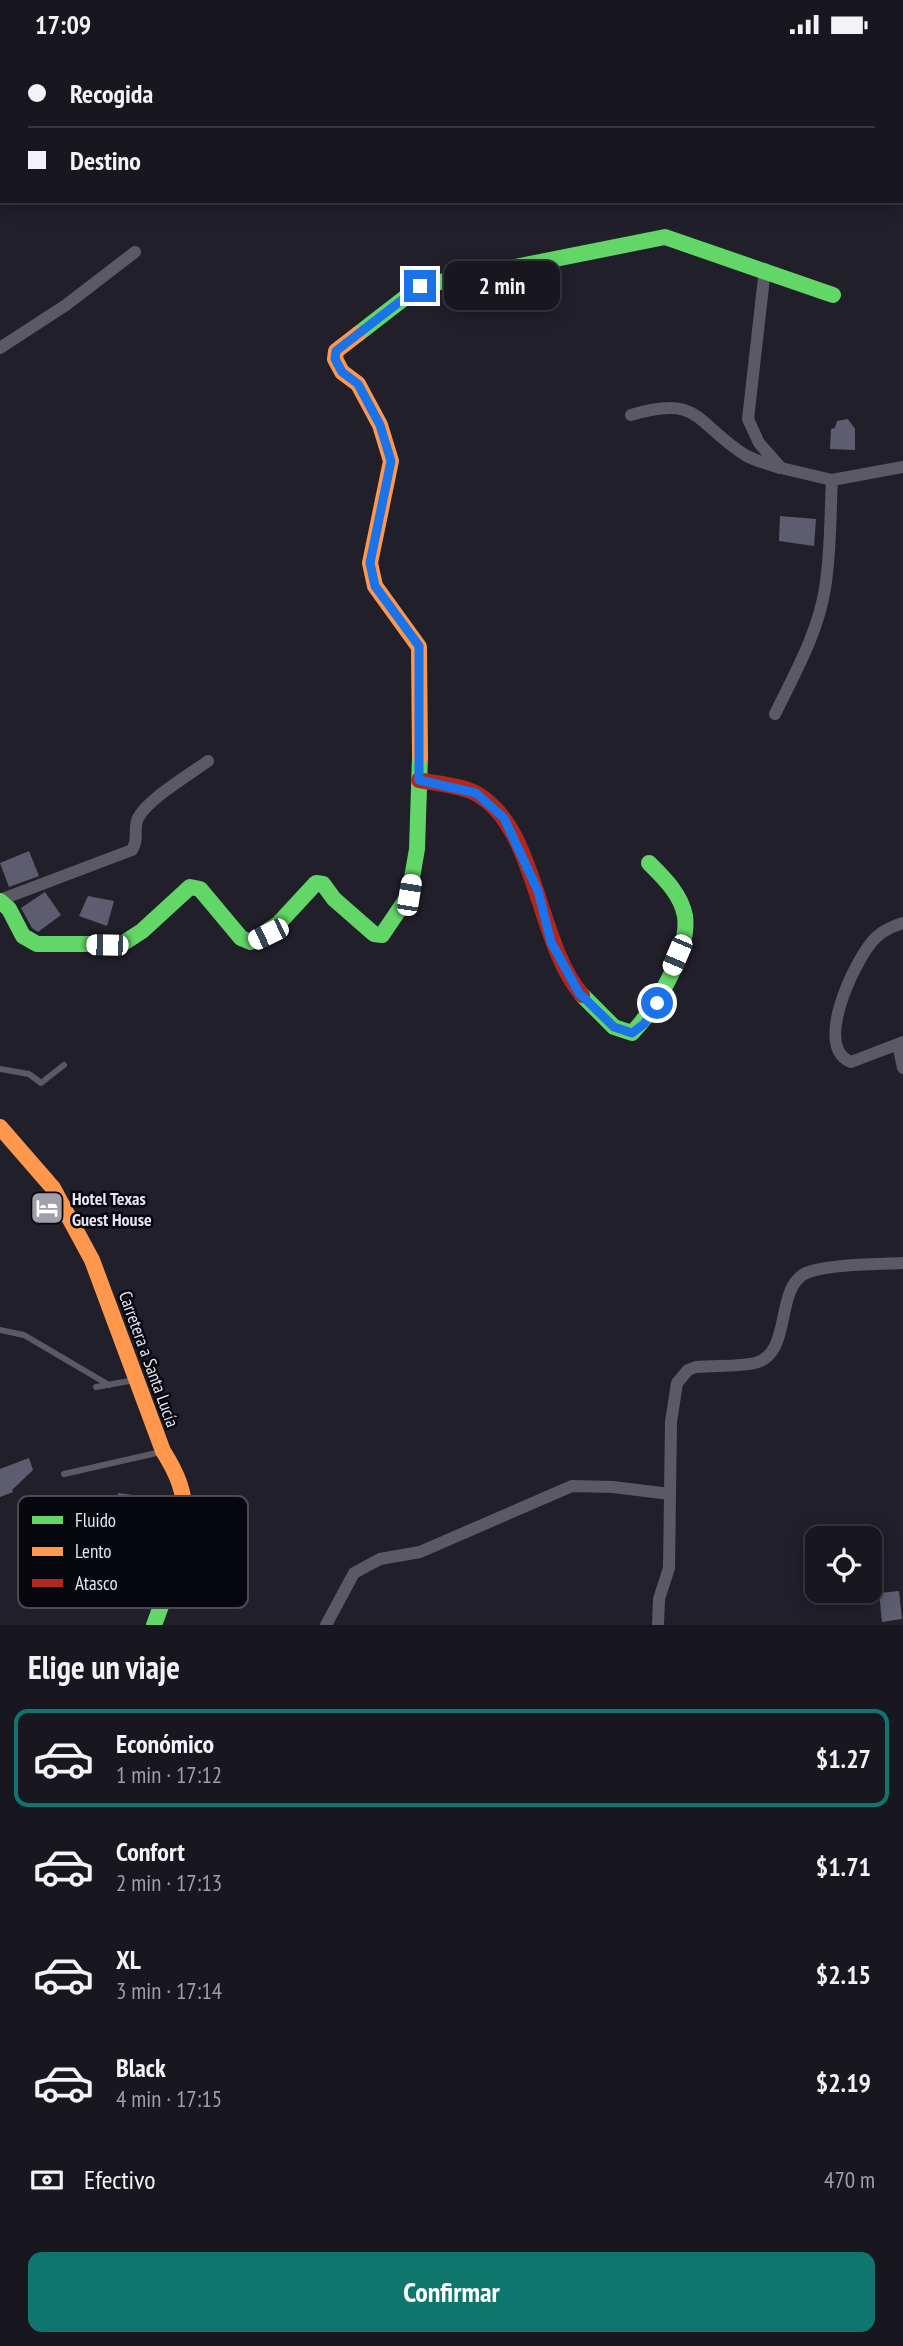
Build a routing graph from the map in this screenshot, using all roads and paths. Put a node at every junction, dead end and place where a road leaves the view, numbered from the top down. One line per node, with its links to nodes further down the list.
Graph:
1 (135, 252): 4 (street)
2 (765, 269): 3 (street); 7 (street); 11 (street)
3 (834, 295)
4 (0, 348)
5 (631, 415): 7 (street)
6 (903, 467): 8 (street)
7 (781, 468): 8 (street)
8 (832, 480): 9 (street)
9 (775, 714)
10 (208, 761): 13 (street)
11 (419, 780): 12 (street); 13 (street)
12 (649, 863)
13 (0, 900)
14 (903, 923): 15 (street)
15 (900, 1043): 17 (street)
16 (64, 1065): 18 (lane)
17 (903, 1068)
18 (0, 1069)
19 (0, 1127): 22 (street, Carretera a Santa Lucía)
20 (903, 1263): 27 (street)
21 (0, 1330): 23 (lane)
22 (137, 1380): 23 (lane); 25 (street, Carretera a Santa Lucía)
23 (109, 1385): 24 (lane)
24 (96, 1387)
25 (163, 1451): 26 (lane); 28 (street, Carretera a Santa Lucía)
26 (64, 1474)
27 (670, 1494): 31 (street); 32 (street)
28 (184, 1496)
29 (161, 1608): 30 (street, Carretera a Santa Lucía)
30 (154, 1625)
31 (326, 1625)
32 (658, 1625)

